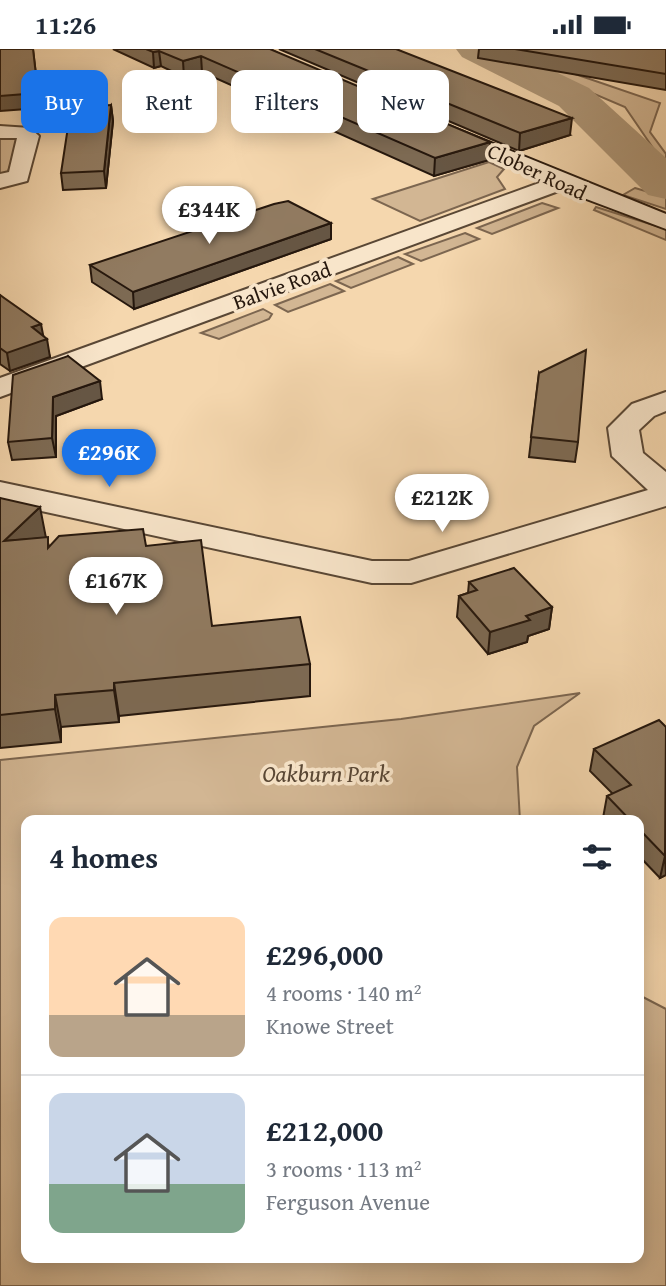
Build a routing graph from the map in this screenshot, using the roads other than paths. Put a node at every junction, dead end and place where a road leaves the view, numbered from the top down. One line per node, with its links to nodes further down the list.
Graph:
1 (0, 132): 3 (street)
2 (449, 132): 4 (street, Clober Road)
3 (0, 181)
4 (564, 181): 5 (street, Clober Road); 6 (street, Balvie Road)
5 (666, 222)
6 (0, 388)
7 (666, 401): 8 (street)
8 (666, 489)
9 (0, 492): 10 (street)
10 (666, 495)

